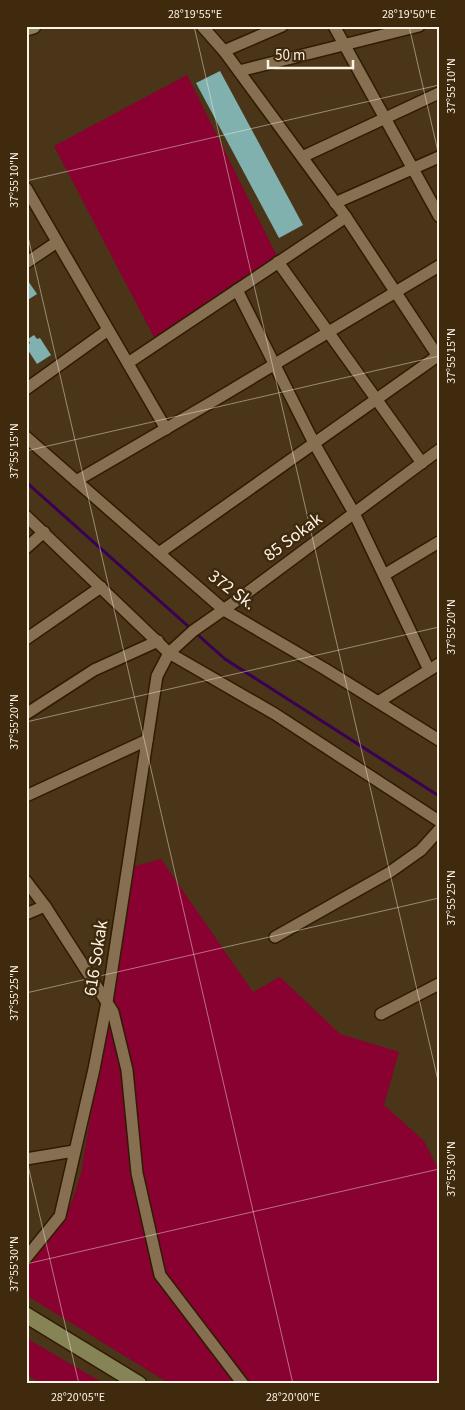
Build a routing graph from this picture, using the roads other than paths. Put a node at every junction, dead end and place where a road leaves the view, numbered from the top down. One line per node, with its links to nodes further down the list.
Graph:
1 (33, 26): 6 (street)
2 (202, 26): 8 (street)
3 (282, 26): 8 (street)
4 (334, 26): 7 (street)
5 (419, 26): 7 (street)
6 (26, 28)
7 (344, 45): 9 (street); 11 (street)
8 (224, 51): 9 (street)
9 (239, 71): 12 (street)
10 (439, 93): 11 (street)
11 (384, 118): 12 (street); 14 (street)
12 (302, 157): 16 (street)
13 (439, 157): 14 (street)
14 (412, 168): 16 (street); 17 (street)
15 (26, 188): 19 (street)
16 (335, 203): 18 (street)
17 (439, 216)
18 (346, 217): 21 (street); 24 (street)
19 (57, 242): 20 (street); 25 (street)
20 (26, 262)
21 (278, 262): 23 (street); 26 (street)
22 (439, 266): 24 (street)
23 (237, 290): 28 (street); 29 (street)
24 (395, 292): 26 (street); 27 (street)
25 (108, 330): 28 (street); 30 (street)
26 (328, 332): 29 (street); 31 (street)
27 (438, 356): 31 (street)
28 (128, 364): 32 (street)
29 (275, 364): 32 (street); 34 (street)
30 (26, 389)
31 (376, 399): 34 (street); 36 (street)
32 (166, 429): 37 (street)
33 (26, 437): 37 (street, 372 Sk.)
34 (314, 443): 38 (street); 43 (street)
35 (439, 450): 36 (street, 85 Sokak)
36 (422, 463): 38 (street, 85 Sokak)
37 (76, 481): 43 (street, 372 Sk.)
38 (354, 513): 44 (street); 46 (street, 85 Sokak)
39 (26, 516): 40 (street)
40 (44, 532): 42 (street); 45 (street)
41 (439, 542): 44 (street)
42 (26, 548)
43 (159, 553): 46 (street, 372 Sk.)
44 (384, 575): 50 (street)
45 (102, 587): 47 (street); 48 (street)
46 (224, 610): 49 (street, 85 Sokak); 51 (street, 372 Sk.)
47 (26, 639)
48 (158, 641): 49 (street); 52 (street)
49 (170, 653): 53 (street, 616 Sokak); 56 (street)
50 (434, 667): 51 (street)
51 (378, 702): 54 (street, 372 Sk.)
52 (26, 714)
53 (147, 740): 55 (street); 63 (street, 616 Sokak)
54 (439, 740)
55 (26, 796)
56 (439, 821)
57 (439, 830): 61 (street)
58 (26, 881): 59 (street)
59 (45, 906): 60 (street); 63 (street)
60 (26, 914)
61 (275, 936)
62 (439, 984): 64 (street)
63 (107, 1002): 65 (street, 616 Sokak); 70 (street)
64 (381, 1014)
65 (74, 1151): 66 (street); 67 (street, 616 Sokak)
66 (26, 1159)
67 (26, 1258)
68 (26, 1315): 69 (street)
69 (139, 1384)
70 (243, 1384)

